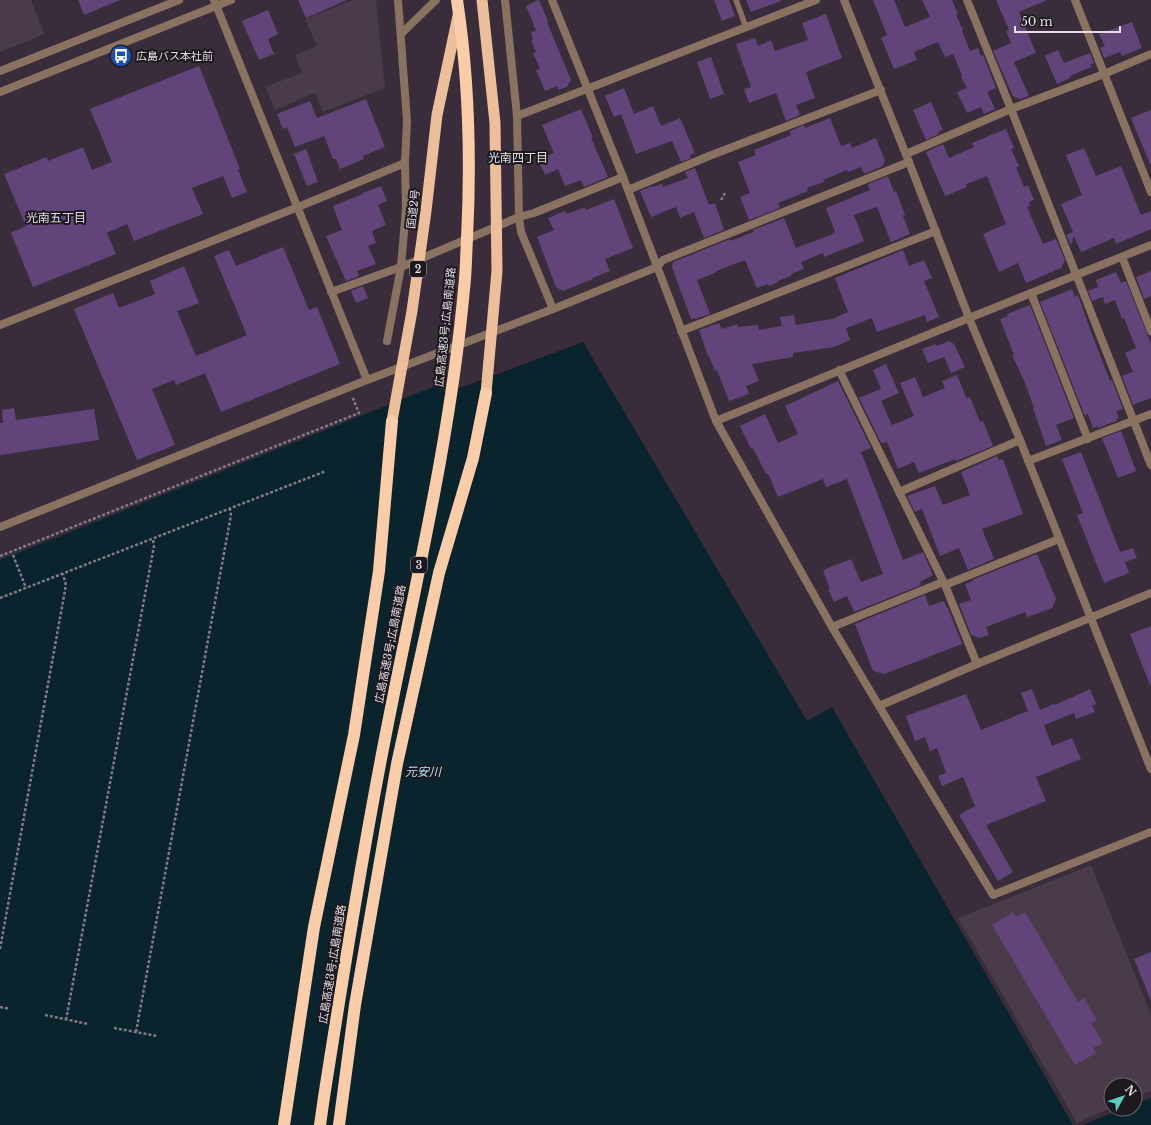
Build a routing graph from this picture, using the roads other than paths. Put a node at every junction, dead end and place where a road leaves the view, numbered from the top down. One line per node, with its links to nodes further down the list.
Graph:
1 (179, 0): 19 (street)
2 (231, 0): 15 (street)
3 (398, 0): 17 (street)
4 (436, 0): 17 (street)
5 (457, 0): 70 (highway, 広島高速3号;広島南道路 / 3)
6 (462, 0): 51 (highway, 国道2号 / 2)
7 (482, 0): 49 (highway)
8 (505, 0): 25 (street)
9 (552, 0): 21 (street)
10 (736, 0): 16 (lane)
11 (816, 0): 16 (street)
12 (844, 0): 22 (street)
13 (967, 0): 24 (street)
14 (1075, 0): 20 (street)
15 (215, 3): 23 (street); 31 (street)
16 (746, 27): 21 (street)
17 (401, 34): 27 (street)
18 (1151, 54): 20 (street)
19 (0, 71)
20 (1104, 74): 24 (street); 30 (street)
21 (588, 90): 25 (street); 28 (street)
22 (881, 90): 26 (street); 29 (street)
23 (0, 92)
24 (1011, 109): 26 (street); 38 (street)
25 (517, 116): 32 (street)
26 (908, 158): 33 (street); 37 (street)
27 (405, 163): 31 (street); 36 (street)
28 (623, 177): 29 (street); 32 (street)
29 (628, 190): 37 (street)
30 (1151, 192)
31 (298, 207): 39 (street); 43 (street)
32 (519, 217): 36 (street); 41 (street)
33 (936, 231): 42 (street); 44 (street)
34 (1151, 245): 35 (street)
35 (1122, 257): 38 (street); 45 (street)
36 (401, 267): 39 (street); 46 (street)
37 (657, 267): 41 (street); 44 (street)
38 (1076, 275): 40 (street); 53 (street)
39 (331, 292): 48 (street)
40 (1031, 293): 42 (street); 54 (street)
41 (553, 308): 48 (street)
42 (969, 318): 47 (street); 55 (street)
43 (0, 325)
44 (681, 331): 52 (street)
45 (1151, 331)
46 (387, 341)
47 (839, 370): 52 (street); 58 (street)
48 (367, 380): 59 (street)
49 (486, 393): 71 (highway)
50 (1151, 414): 53 (street)
51 (392, 421): 69 (highway)
52 (716, 421): 64 (street)
53 (1134, 421): 54 (street); 57 (street)
54 (1088, 439): 56 (street)
55 (1020, 440): 56 (street); 58 (street)
56 (1028, 461): 60 (street)
57 (1151, 465)
58 (899, 492): 61 (street)
59 (0, 527)
60 (1059, 539): 61 (street); 63 (street)
61 (944, 583): 64 (street); 65 (street)
62 (1151, 594): 63 (street)
63 (1091, 618): 65 (street); 67 (street)
64 (832, 627): 66 (street)
65 (977, 664): 66 (street)
66 (879, 706): 68 (street)
67 (1151, 769)
68 (1151, 832)
69 (284, 1125)
70 (320, 1125)
71 (339, 1125)

